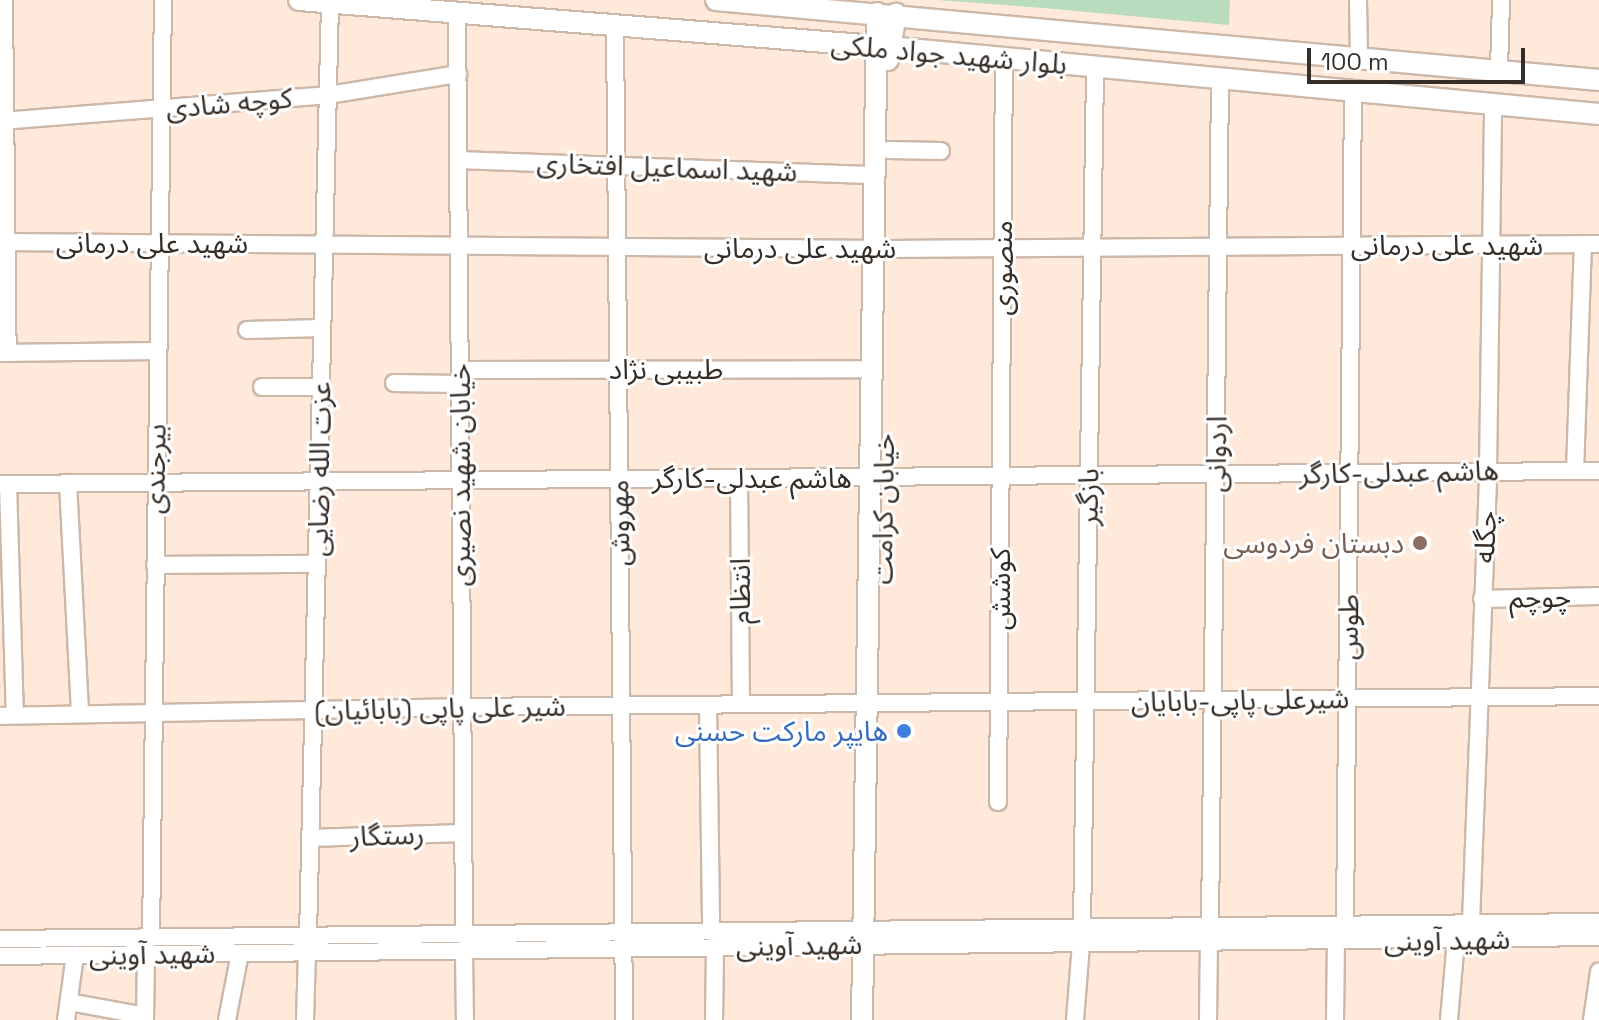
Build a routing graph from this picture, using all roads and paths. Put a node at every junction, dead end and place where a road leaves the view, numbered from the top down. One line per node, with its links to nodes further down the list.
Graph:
1 (4, 0): 24 (street)
2 (163, 0): 22 (street, بیرجندی)
3 (299, 0): 7 (main road, بلوار شهید جواد ملکی)
4 (716, 0): 8 (main road, بلوار شهید جواد ملکی)
5 (1358, 0): 12 (street)
6 (1501, 0): 15 (street)
7 (330, 3): 9 (main road, بلوار شهید جواد ملکی); 20 (street, عزت الله رضایی)
8 (887, 7): 11 (main road, خیابان کرامت); 12 (main road, بلوار شهید جواد ملکی)
9 (457, 15): 10 (main road, بلوار شهید جواد ملکی); 16 (street, خیابان شهید نصیری)
10 (615, 25): 11 (main road, بلوار شهید جواد ملکی); 28 (street, مهروش)
11 (882, 46): 13 (main road, بلوار شهید جواد ملکی); 25 (main road, خیابان کرامت); 29 (main road, خیابان کرامت)
12 (1359, 56): 15 (main road, بلوار شهید جواد ملکی)
13 (1004, 59): 14 (main road, بلوار شهید جواد ملکی); 38 (street, منصوری)
14 (1095, 67): 17 (main road, بلوار شهید جواد ملکی); 41 (street, بازگیر)
15 (1499, 69): 18 (main road, بلوار شهید جواد ملکی)
16 (458, 74): 20 (street, کوچه شادی); 27 (street, خیابان شهید نصیری)
17 (1220, 79): 19 (main road, بلوار شهید جواد ملکی); 39 (street, اردوانی)
18 (1599, 80)
19 (1353, 91): 21 (main road, بلوار شهید جواد ملکی); 35 (street, طوس)
20 (328, 95): 22 (street, کوچه شادی); 32 (street, عزت الله رضایی)
21 (1493, 104): 23 (main road, بلوار شهید جواد ملکی); 36 (street, چگله)
22 (159, 110): 24 (street, کوچه شادی); 31 (street, بیرجندی)
23 (1599, 114)
24 (3, 121): 30 (street)
25 (888, 150): 26 (street); 40 (main road, خیابان کرامت)
26 (941, 151)
27 (458, 160): 28 (street, شهید اسماعیل افتخاری); 34 (street, خیابان شهید نصیری)
28 (616, 164): 29 (street, شهید اسماعیل افتخاری); 37 (street, مهروش)
29 (876, 175): 40 (main road, خیابان کرامت)
30 (3, 242): 31 (street, شهید علی درمانی); 45 (street)
31 (157, 243): 32 (street, شهید علی درمانی); 44 (street, بیرجندی)
32 (324, 244): 34 (street, شهید علی درمانی); 42 (street, عزت الله رضایی)
33 (1591, 244): 36 (street, شهید علی درمانی); 52 (street)
34 (459, 245): 37 (street, شهید علی درمانی); 48 (street, خیابان شهید نصیری)
35 (1352, 245): 36 (street, شهید علی درمانی); 39 (street, شهید علی درمانی); 55 (street, طوس)
36 (1492, 246): 54 (street, چگله)
37 (617, 247): 40 (street, شهید علی درمانی); 47 (street, مهروش)
38 (1002, 247): 40 (street, شهید علی درمانی); 41 (street, شهید علی درمانی); 58 (street, منصوری)
39 (1218, 248): 41 (street, شهید علی درمانی); 56 (street, اردوانی)
40 (881, 249): 46 (main road, خیابان کرامت); 59 (main road, خیابان کرامت)
41 (1092, 249): 57 (street, بازگیر)
42 (322, 328): 43 (street); 51 (street, عزت الله رضایی)
43 (247, 330)
44 (157, 351): 45 (street); 65 (street, بیرجندی)
45 (4, 353)
46 (873, 369): 47 (street, طبیبی نژاد); 59 (main road, خیابان کرامت)
47 (618, 370): 48 (street, طبیبی نژاد); 61 (street, مهروش)
48 (460, 377): 49 (street, طبیبی نژاد); 62 (street, خیابان شهید نصیری)
49 (394, 383)
50 (262, 387): 51 (street)
51 (321, 387): 63 (street, عزت الله رضایی)
52 (1575, 471): 53 (street, هاشم عبدلی-کارگر); 54 (street, هاشم عبدلی-کارگر)
53 (1599, 471)
54 (1488, 472): 55 (street, هاشم عبدلی-کارگر); 70 (street, چگله)
55 (1349, 473): 56 (street, هاشم عبدلی-کارگر); 73 (street, طوس)
56 (1215, 474): 57 (street, هاشم عبدلی-کارگر); 74 (street, اردوانی)
57 (1089, 475): 58 (street, هاشم عبدلی-کارگر); 75 (street, بازگیر)
58 (1001, 476): 59 (street, هاشم عبدلی-کارگر); 76 (street, کوشش)
59 (877, 477): 60 (street, هاشم عبدلی-کارگر); 77 (main road, خیابان کرامت)
60 (739, 478): 61 (street, هاشم عبدلی-کارگر); 78 (street, انتظام)
61 (619, 479): 62 (street, هاشم عبدلی-کارگر); 79 (street, مهروش)
62 (461, 480): 63 (street, هاشم عبدلی-کارگر); 81 (street, خیابان شهید نصیری)
63 (319, 481): 65 (street, هاشم عبدلی-کارگر); 67 (street, عزت الله رضایی)
64 (68, 483): 65 (street, هاشم عبدلی-کارگر); 66 (street, هاشم عبدلی-کارگر); 84 (street)
65 (155, 483): 68 (street, بیرجندی)
66 (4, 484): 85 (street)
67 (317, 564): 68 (street); 82 (street, عزت الله رضایی)
68 (155, 565): 83 (street, بیرجندی)
69 (1599, 596): 70 (street, چوچم)
70 (1482, 599): 72 (street, چگله)
71 (1599, 696): 72 (street, شیرعلی پاپی-بابایان)
72 (1480, 697): 73 (street, شیرعلی پاپی-بابایان); 89 (street, چگله)
73 (1347, 699): 74 (street, شیرعلی پاپی-بابایان); 91 (street, طوس)
74 (1213, 700): 75 (street, شیرعلی پاپی-بابایان); 92 (street, اردوانی)
75 (1085, 701): 76 (street, شیرعلی پاپی-بابایان); 93 (street, بازگیر)
76 (999, 702): 77 (street, شیرعلی پاپی-بابایان); 86 (street, کوشش)
77 (874, 703): 78 (street, شیر علی پاپی (بابائیان)); 94 (main road, خیابان کرامت)
78 (741, 704): 80 (street, شیر علی پاپی (بابائیان))
79 (621, 705): 80 (street, شیر علی پاپی (بابائیان)); 81 (street, شیر علی پاپی (بابائیان)); 99 (street, مهروش)
80 (708, 705): 97 (street)
81 (462, 707): 82 (street, شیر علی پاپی (بابائیان)); 87 (street, خیابان شهید نصیری)
82 (313, 710): 83 (street, شیر علی پاپی (بابائیان)); 88 (street, عزت الله رضایی)
83 (154, 713): 84 (street, شیر علی پاپی (بابائیان)); 105 (street, بیرجندی)
84 (80, 714): 85 (street, شیر علی پاپی (بابائیان))
85 (8, 716)
86 (998, 802)
87 (463, 833): 88 (street, رستگار); 103 (street, خیابان شهید نصیری)
88 (310, 838): 102 (street, عزت الله رضایی)
89 (1471, 922): 90 (street, شهید آوینی); 91 (street, شهید آوینی)
90 (1599, 922)
91 (1345, 923): 92 (street, شهید آوینی)
92 (1210, 925): 93 (street, شهید آوینی)
93 (1082, 927): 94 (street, شهید آوینی)
94 (871, 937): 97 (street, شهید آوینی); 104 (street, شهید آوینی); 118 (main road, خیابان کرامت); 119 (main road, خیابان کرامت)
95 (1599, 937): 98 (street, شهید آوینی)
96 (0, 939): 105 (street, شهید آوینی)
97 (713, 939): 99 (street, شهید آوینی); 117 (street)
98 (1456, 940): 100 (street, شهید آوینی); 123 (street)
99 (623, 941): 103 (street, شهید آوینی); 116 (street, مهروش)
100 (1336, 942): 101 (street, شهید آوینی); 122 (street)
101 (1209, 943): 104 (street, شهید آوینی); 121 (street)
102 (307, 944): 103 (street, شهید آوینی); 105 (street, شهید آوینی); 106 (street, شهید آوینی); 114 (street, عزت الله رضایی)
103 (464, 944): 115 (street, خیابان شهید نصیری)
104 (1081, 944): 120 (street)
105 (149, 946): 106 (street, شهید آوینی); 107 (street, شهید آوینی); 111 (street, بیرجندی)
106 (240, 953): 113 (street)
107 (75, 955): 108 (street, شهید آوینی); 110 (street)
108 (0, 956)
109 (1599, 972): 124 (street)
110 (69, 1002): 111 (street); 112 (street)
111 (145, 1018)
112 (66, 1020)
113 (227, 1020)
114 (305, 1020)
115 (465, 1020)
116 (624, 1020)
117 (714, 1020)
118 (862, 1020)
119 (874, 1020)
120 (1075, 1020)
121 (1208, 1020)
122 (1335, 1020)
123 (1449, 1020)
124 (1592, 1020)

